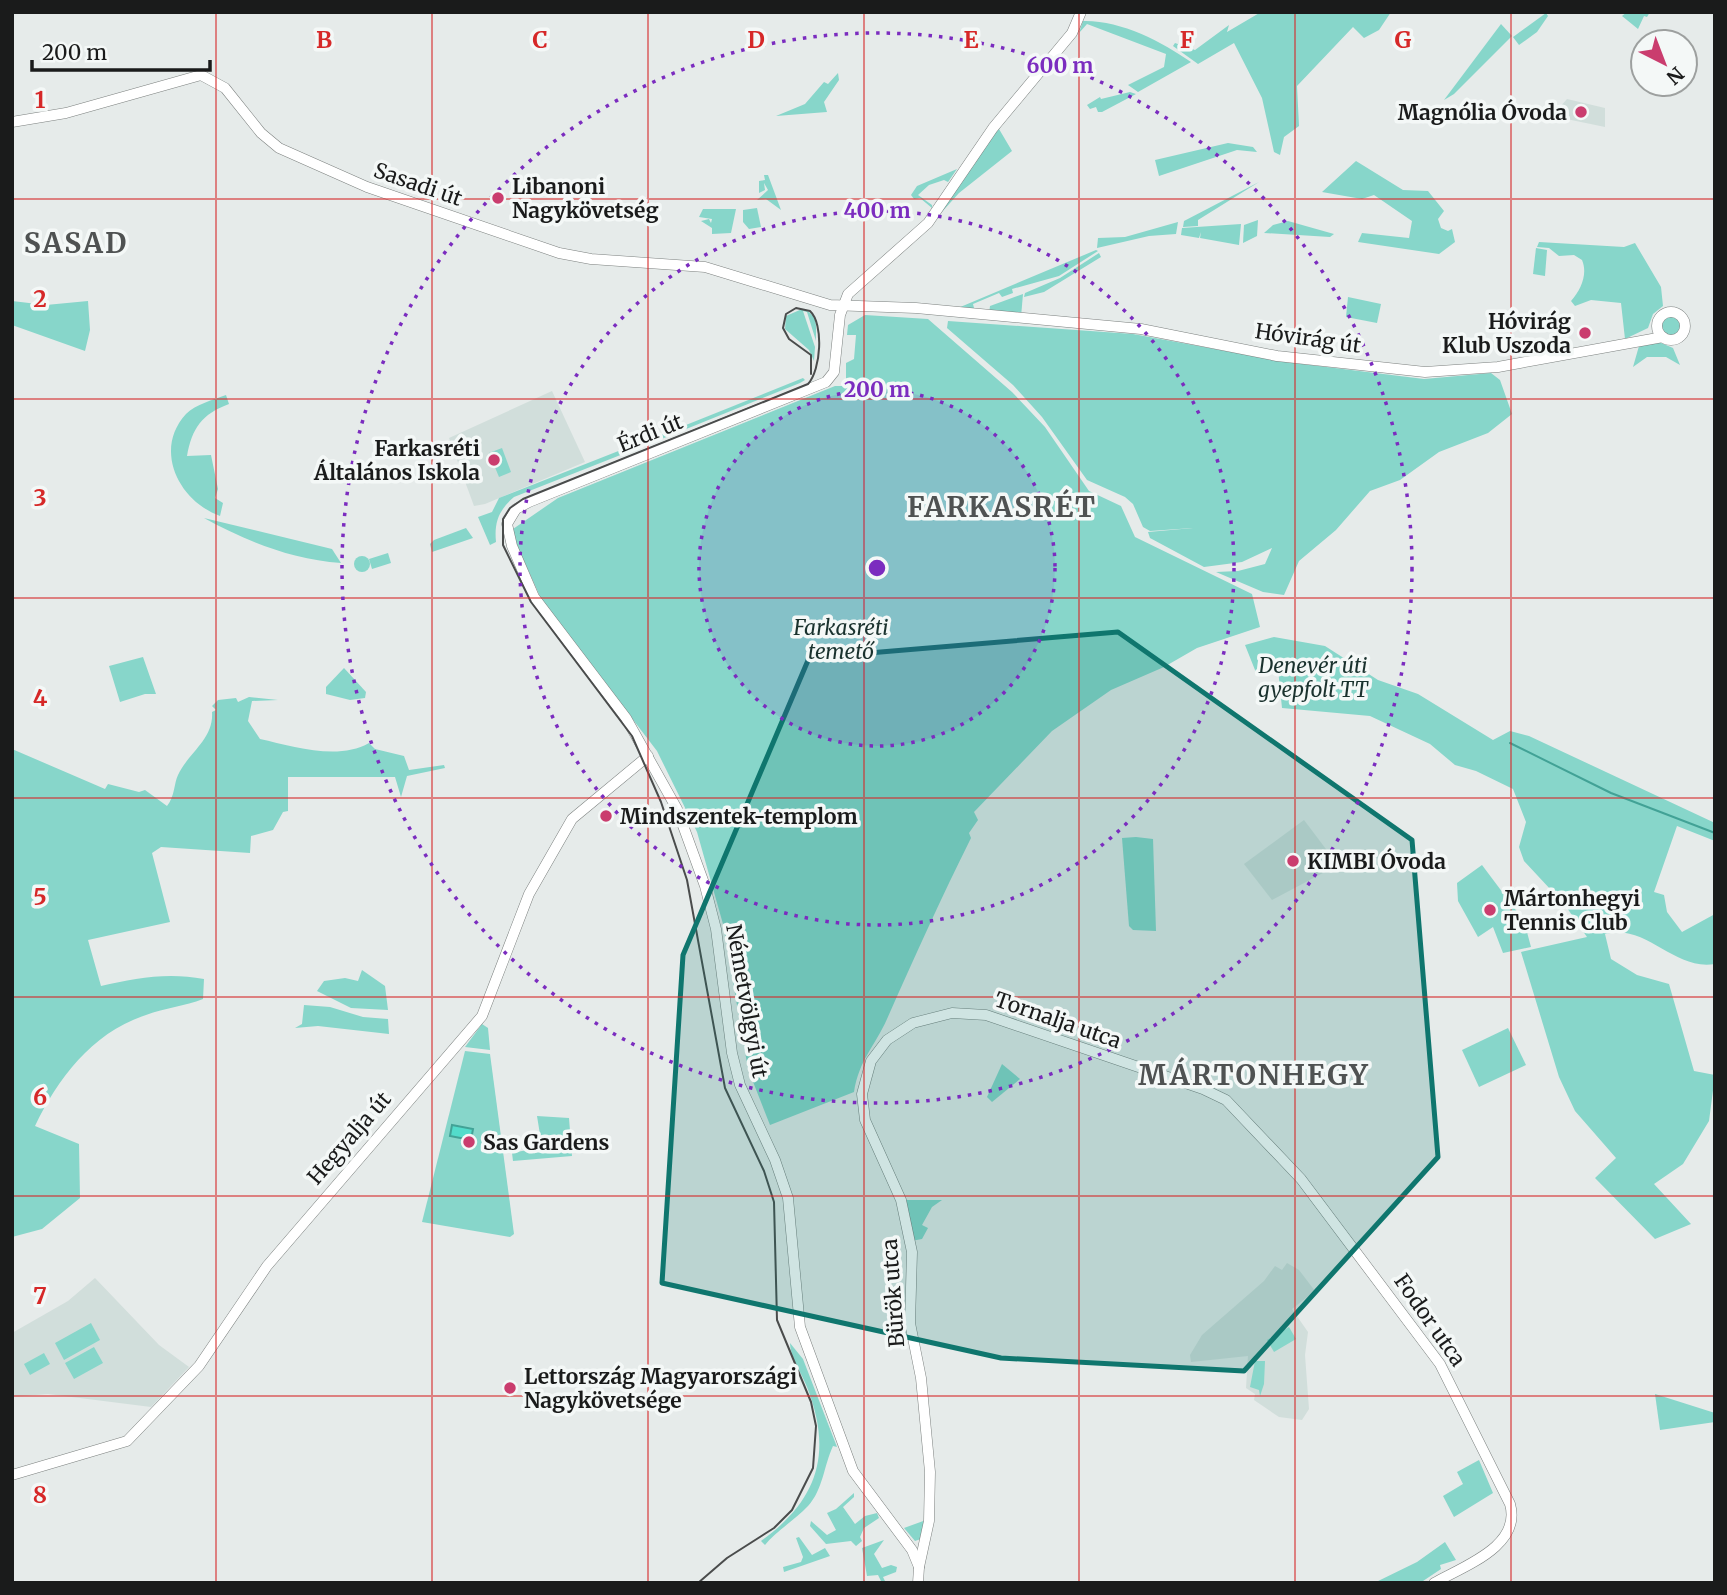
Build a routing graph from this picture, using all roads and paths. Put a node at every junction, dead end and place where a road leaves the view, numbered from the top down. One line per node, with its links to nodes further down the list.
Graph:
1 (1081, 12): 3 (street)
2 (12, 122): 3 (street, Sasadi út)
3 (843, 305): 4 (street, Sasadi út); 8 (street, Érdi út)
4 (967, 314): 7 (street, Hóvirág út)
5 (1657, 326): 6 (street); 6 (street); 7 (street)
6 (1663, 337): 7 (street, Hóvirág út)
7 (1643, 340)
8 (507, 524): 9 (street, Németvölgyi út)
9 (648, 755): 12 (street, Hegyalja út); 14 (street, Németvölgyi út)
10 (895, 1033): 11 (street, Tornalja utca); 13 (street, Bürök utca)
11 (1209, 1091): 17 (street, Fodor utca)
12 (12, 1475)
13 (927, 1536): 14 (street); 15 (street, Bürök utca)
14 (912, 1550): 15 (street, Németvölgyi út)
15 (919, 1567): 16 (street, Németvölgyi út)
16 (918, 1583)
17 (1434, 1583)

